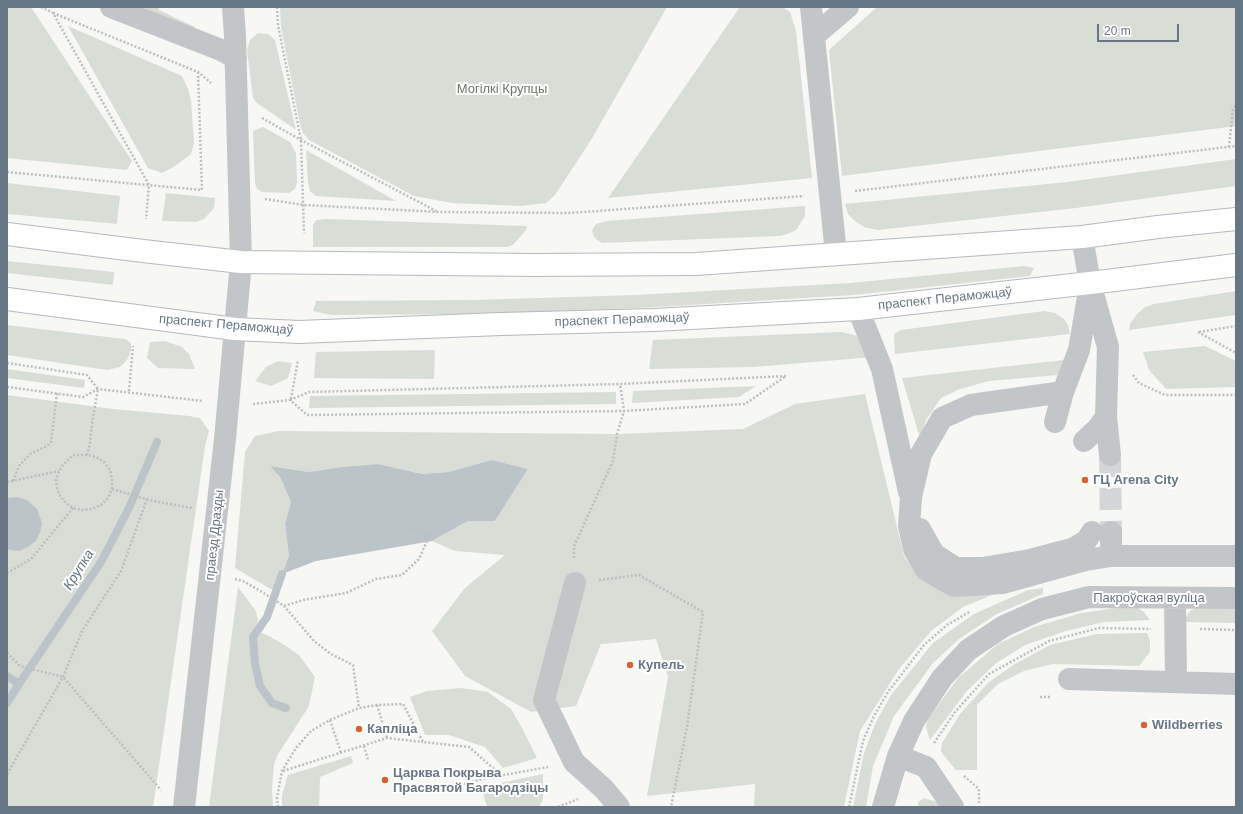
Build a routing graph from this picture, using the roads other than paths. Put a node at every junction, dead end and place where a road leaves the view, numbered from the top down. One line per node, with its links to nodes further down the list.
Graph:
1 (111, 7): 6 (street)
2 (233, 7): 6 (street, праезд Дразды)
3 (812, 7): 5 (street)
4 (848, 7): 5 (street)
5 (814, 36): 10 (street)
6 (236, 58): 11 (street, праезд Дразды)
7 (1236, 219): 9 (main road)
8 (7, 234): 11 (main road)
9 (1082, 237): 10 (main road); 13 (street)
10 (836, 254): 11 (main road)
11 (241, 262): 16 (street, праезд Дразды)
12 (1236, 265): 13 (main road, праспект Пераможцаў)
13 (1090, 283): 15 (main road, праспект Пераможцаў); 17 (street); 18 (street)
14 (7, 299): 16 (main road, праспект Пераможцаў)
15 (858, 309): 16 (main road, праспект Пераможцаў); 22 (street)
16 (235, 329): 32 (street, праезд Дразды)
17 (1063, 392): 19 (street); 22 (street)
18 (1106, 417): 20 (street); 21 (street)
19 (1055, 422)
20 (1084, 441)
21 (1110, 455)
22 (911, 497): 23 (street); 23 (street)
23 (1111, 556): 24 (street)
24 (1236, 556)
25 (575, 583): 33 (street)
26 (1175, 598): 27 (street, Пакроўская вуліца); 29 (street); 31 (street, Пакроўская вуліца)
27 (1236, 598)
28 (1069, 679): 29 (street)
29 (1176, 682): 30 (street)
30 (1236, 684)
31 (898, 756): 34 (street, Пакроўская вуліца); 35 (street)
32 (184, 807)
33 (619, 807)
34 (883, 807)
35 (953, 807)

